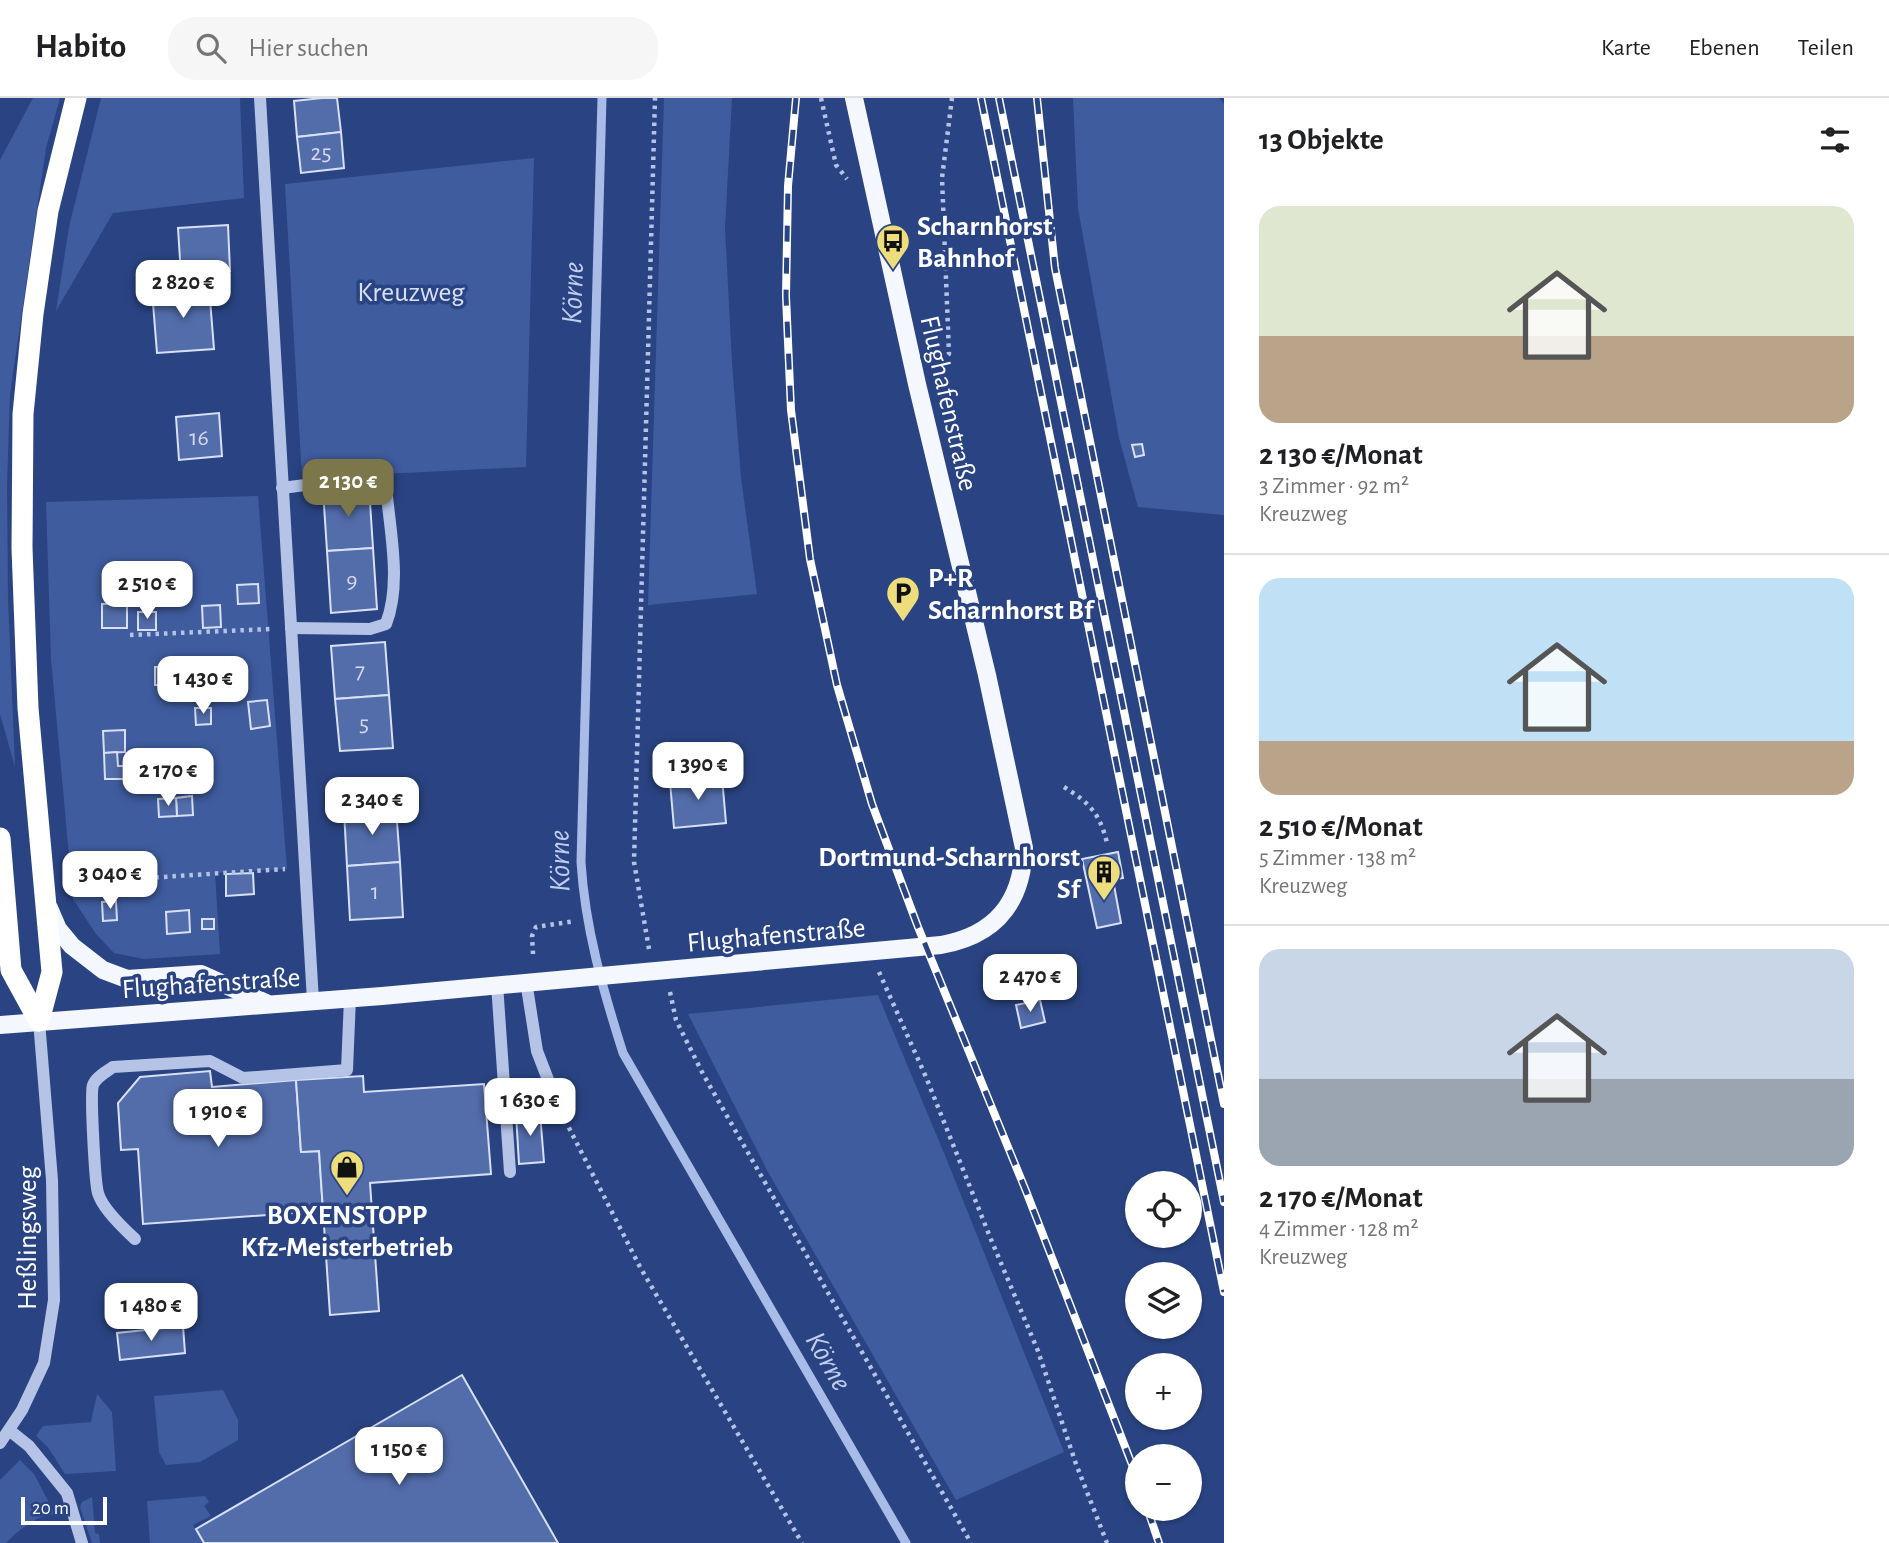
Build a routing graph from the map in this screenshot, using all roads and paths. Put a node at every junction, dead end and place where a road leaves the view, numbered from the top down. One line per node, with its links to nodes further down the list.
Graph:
1 (76, 98): 15 (highway)
2 (260, 98): 7 (street)
3 (655, 98): 17 (path)
4 (854, 98): 6 (main road, Flughafenstraße)
5 (952, 98): 6 (path)
6 (917, 384): 18 (main road, Flughafenstraße)
7 (282, 488): 8 (street); 8 (street)
8 (291, 628): 9 (path); 13 (street)
9 (130, 635)
10 (1064, 787): 12 (path)
11 (0, 838): 26 (highway)
12 (1107, 843)
13 (305, 868): 14 (path); 24 (street)
14 (147, 878)
15 (45, 901): 25 (main road); 26 (highway)
16 (575, 921): 19 (path)
17 (646, 925)
18 (870, 952): 20 (main road, Flughafenstraße); 36 (path)
19 (533, 954)
20 (668, 969): 21 (main road, Flughafenstraße); 35 (path)
21 (526, 981): 22 (main road, Flughafenstraße); 28 (street)
22 (497, 984): 23 (main road, Flughafenstraße); 29 (street)
23 (350, 998): 24 (main road, Flughafenstraße); 30 (street)
24 (313, 1001): 25 (main road, Flughafenstraße)
25 (269, 1005): 26 (main road, Flughafenstraße)
26 (39, 1021): 27 (main road, Flughafenstraße); 31 (street, Heßlingsweg)
27 (0, 1024)
28 (557, 1103): 34 (path)
29 (510, 1172)
30 (135, 1239)
31 (9, 1430): 32 (street, Heßlingsweg); 33 (street)
32 (0, 1443)
33 (82, 1543)
34 (802, 1543)
35 (971, 1543)
36 (1107, 1543)

